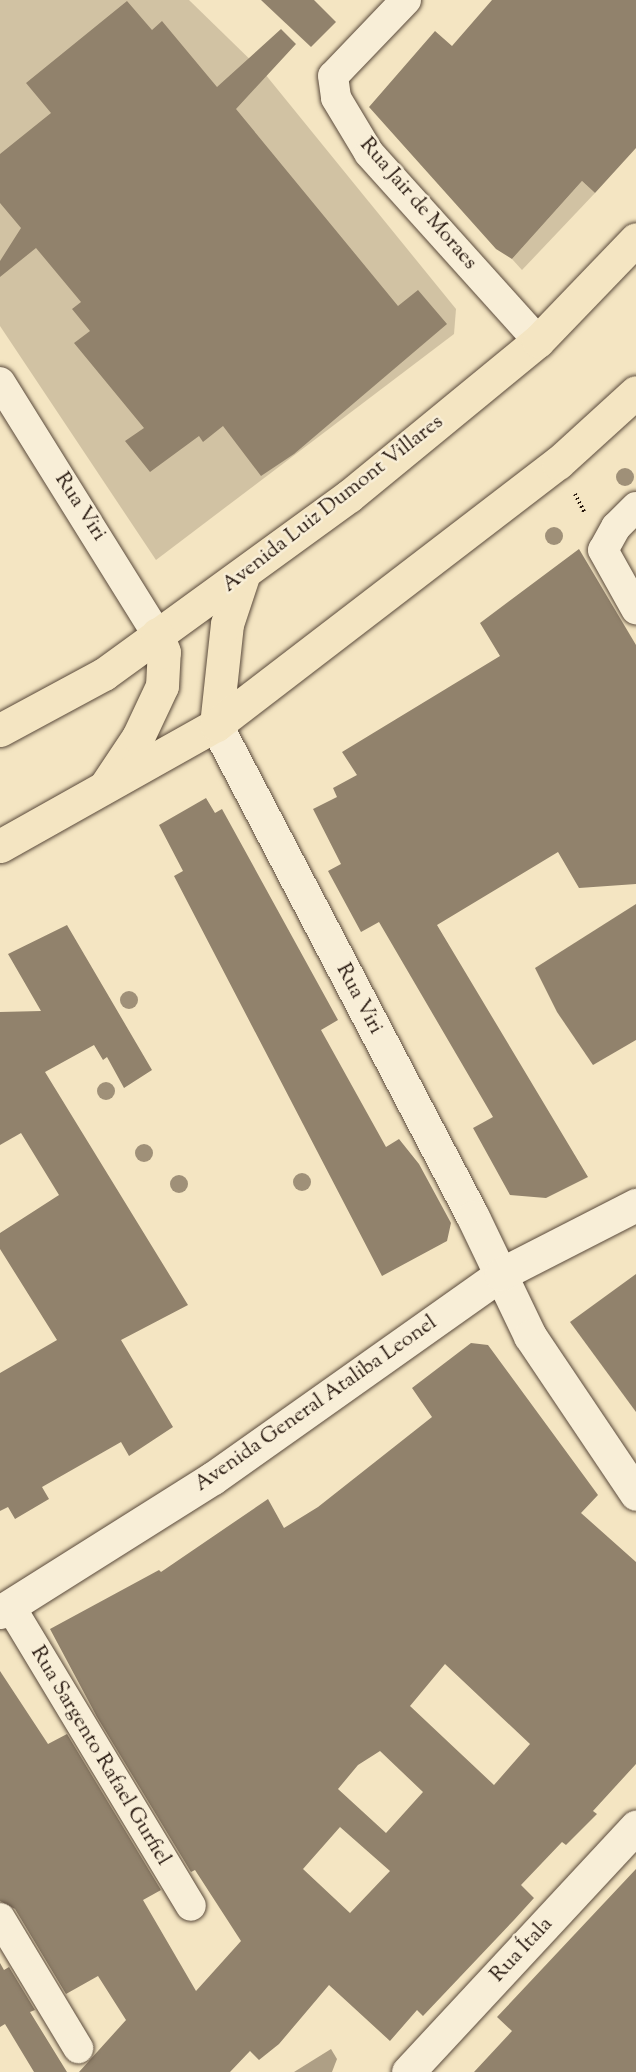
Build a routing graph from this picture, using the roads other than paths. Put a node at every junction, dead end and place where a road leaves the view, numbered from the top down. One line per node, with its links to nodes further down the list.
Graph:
1 (406, 0): 3 (street, Rua Jair de Moraes)
2 (636, 239): 3 (main road, Avenida Luiz Dumont Villares)
3 (538, 341): 7 (main road, Avenida Luiz Dumont Villares)
4 (0, 382): 9 (street, Rua Viri)
5 (636, 392): 10 (main road)
6 (636, 507): 8 (street)
7 (243, 576): 9 (main road, Avenida Luiz Dumont Villares); 10 (main road)
8 (636, 609)
9 (157, 634): 11 (main road, Avenida Luiz Dumont Villares); 12 (main road)
10 (216, 725): 12 (main road); 15 (main road, Rua Viri)
11 (0, 730)
12 (102, 791): 13 (main road)
13 (0, 846)
14 (636, 1205): 15 (main road, Avenida General Ataliba Leonel)
15 (501, 1274): 16 (main road, Rua Viri); 17 (main road, Avenida General Ataliba Leonel)
16 (636, 1494)
17 (5, 1609): 19 (street, Rua Sargento Rafael Gurfiel)
18 (636, 1827): 22 (main road, Rua Ítala)
19 (191, 1906)
20 (0, 1918): 21 (street)
21 (78, 2048)
22 (408, 2072)

